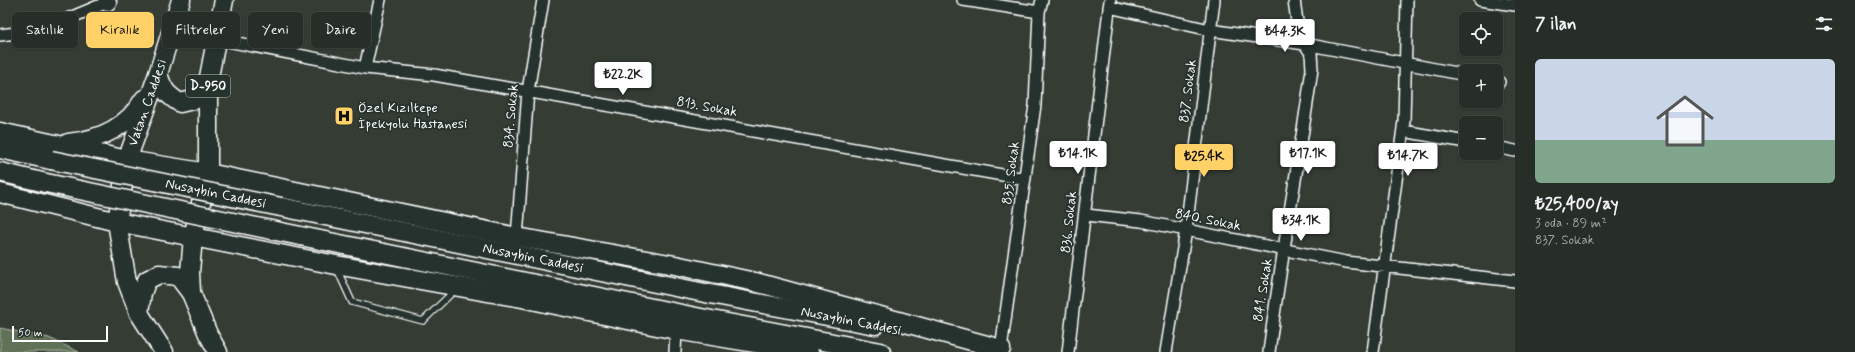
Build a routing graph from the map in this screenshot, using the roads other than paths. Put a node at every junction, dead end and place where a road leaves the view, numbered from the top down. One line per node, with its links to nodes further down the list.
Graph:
1 (181, 0): 23 (highway, Vatan Caddesi)
2 (224, 0): 14 (highway, D-950)
3 (380, 0): 22 (street)
4 (543, 0): 26 (street, 834. Sokak)
5 (963, 0): 15 (street)
6 (1042, 0): 15 (street, 835. Sokak)
7 (1214, 0): 16 (street, 837. Sokak)
8 (1294, 0): 19 (street, 841. Sokak)
9 (1407, 0): 21 (street)
10 (1480, 0): 13 (street)
11 (108, 1): 17 (street)
12 (1110, 3): 16 (street); 39 (street, 836. Sokak)
13 (1515, 5)
14 (222, 12)
15 (1039, 12): 37 (street, 835. Sokak)
16 (1210, 30): 19 (street); 41 (street, 837. Sokak)
17 (0, 34)
18 (240, 44): 22 (street, 813. Sokak)
19 (1305, 44): 21 (street); 44 (street, 841. Sokak)
20 (215, 48): 25 (highway, D-950)
21 (1405, 63): 24 (street); 27 (street)
22 (365, 68): 26 (street, 813. Sokak)
23 (158, 74): 25 (highway); 33 (highway); 34 (highway, Vatan Caddesi)
24 (1459, 74)
25 (208, 82): 36 (highway, D-950)
26 (528, 91): 37 (street, 813. Sokak); 43 (street, 834. Sokak)
27 (1403, 131): 29 (street); 46 (street)
28 (0, 132): 33 (highway)
29 (1459, 141)
30 (1503, 148): 32 (street)
31 (0, 149): 33 (highway)
32 (1515, 151)
33 (53, 152): 34 (highway); 52 (highway, Nusaybin Caddesi, bridge)
34 (127, 160): 36 (highway); 40 (highway, Vatan Caddesi)
35 (0, 172): 57 (highway, Nusaybin Caddesi, bridge)
36 (208, 173): 42 (highway, D-950); 43 (highway)
37 (1025, 179): 52 (street, 835. Sokak)
38 (0, 193): 40 (highway)
39 (1086, 215): 41 (street, 840. Sokak); 58 (street, 836. Sokak)
40 (117, 222): 42 (highway); 50 (highway, Vatan Caddesi)
41 (1186, 230): 44 (street, 840. Sokak); 59 (street, 837. Sokak)
42 (193, 236): 45 (highway); 49 (highway, D-950)
43 (516, 236): 52 (highway)
44 (1285, 250): 46 (street, 840. Sokak); 60 (street, 841. Sokak)
45 (336, 265): 48 (highway); 48 (lane)
46 (1384, 266): 47 (street, 840. Sokak); 61 (street)
47 (1515, 281)
48 (457, 287): 51 (highway)
49 (191, 293): 50 (highway); 54 (highway, D-950)
50 (139, 313): 53 (highway, Vatan Caddesi)
51 (676, 330): 55 (street); 56 (highway)
52 (1008, 351)
53 (164, 352)
54 (218, 352)
55 (675, 352)
56 (809, 352)
57 (881, 352)
58 (1068, 352)
59 (1166, 352)
60 (1269, 352)
61 (1373, 352)

